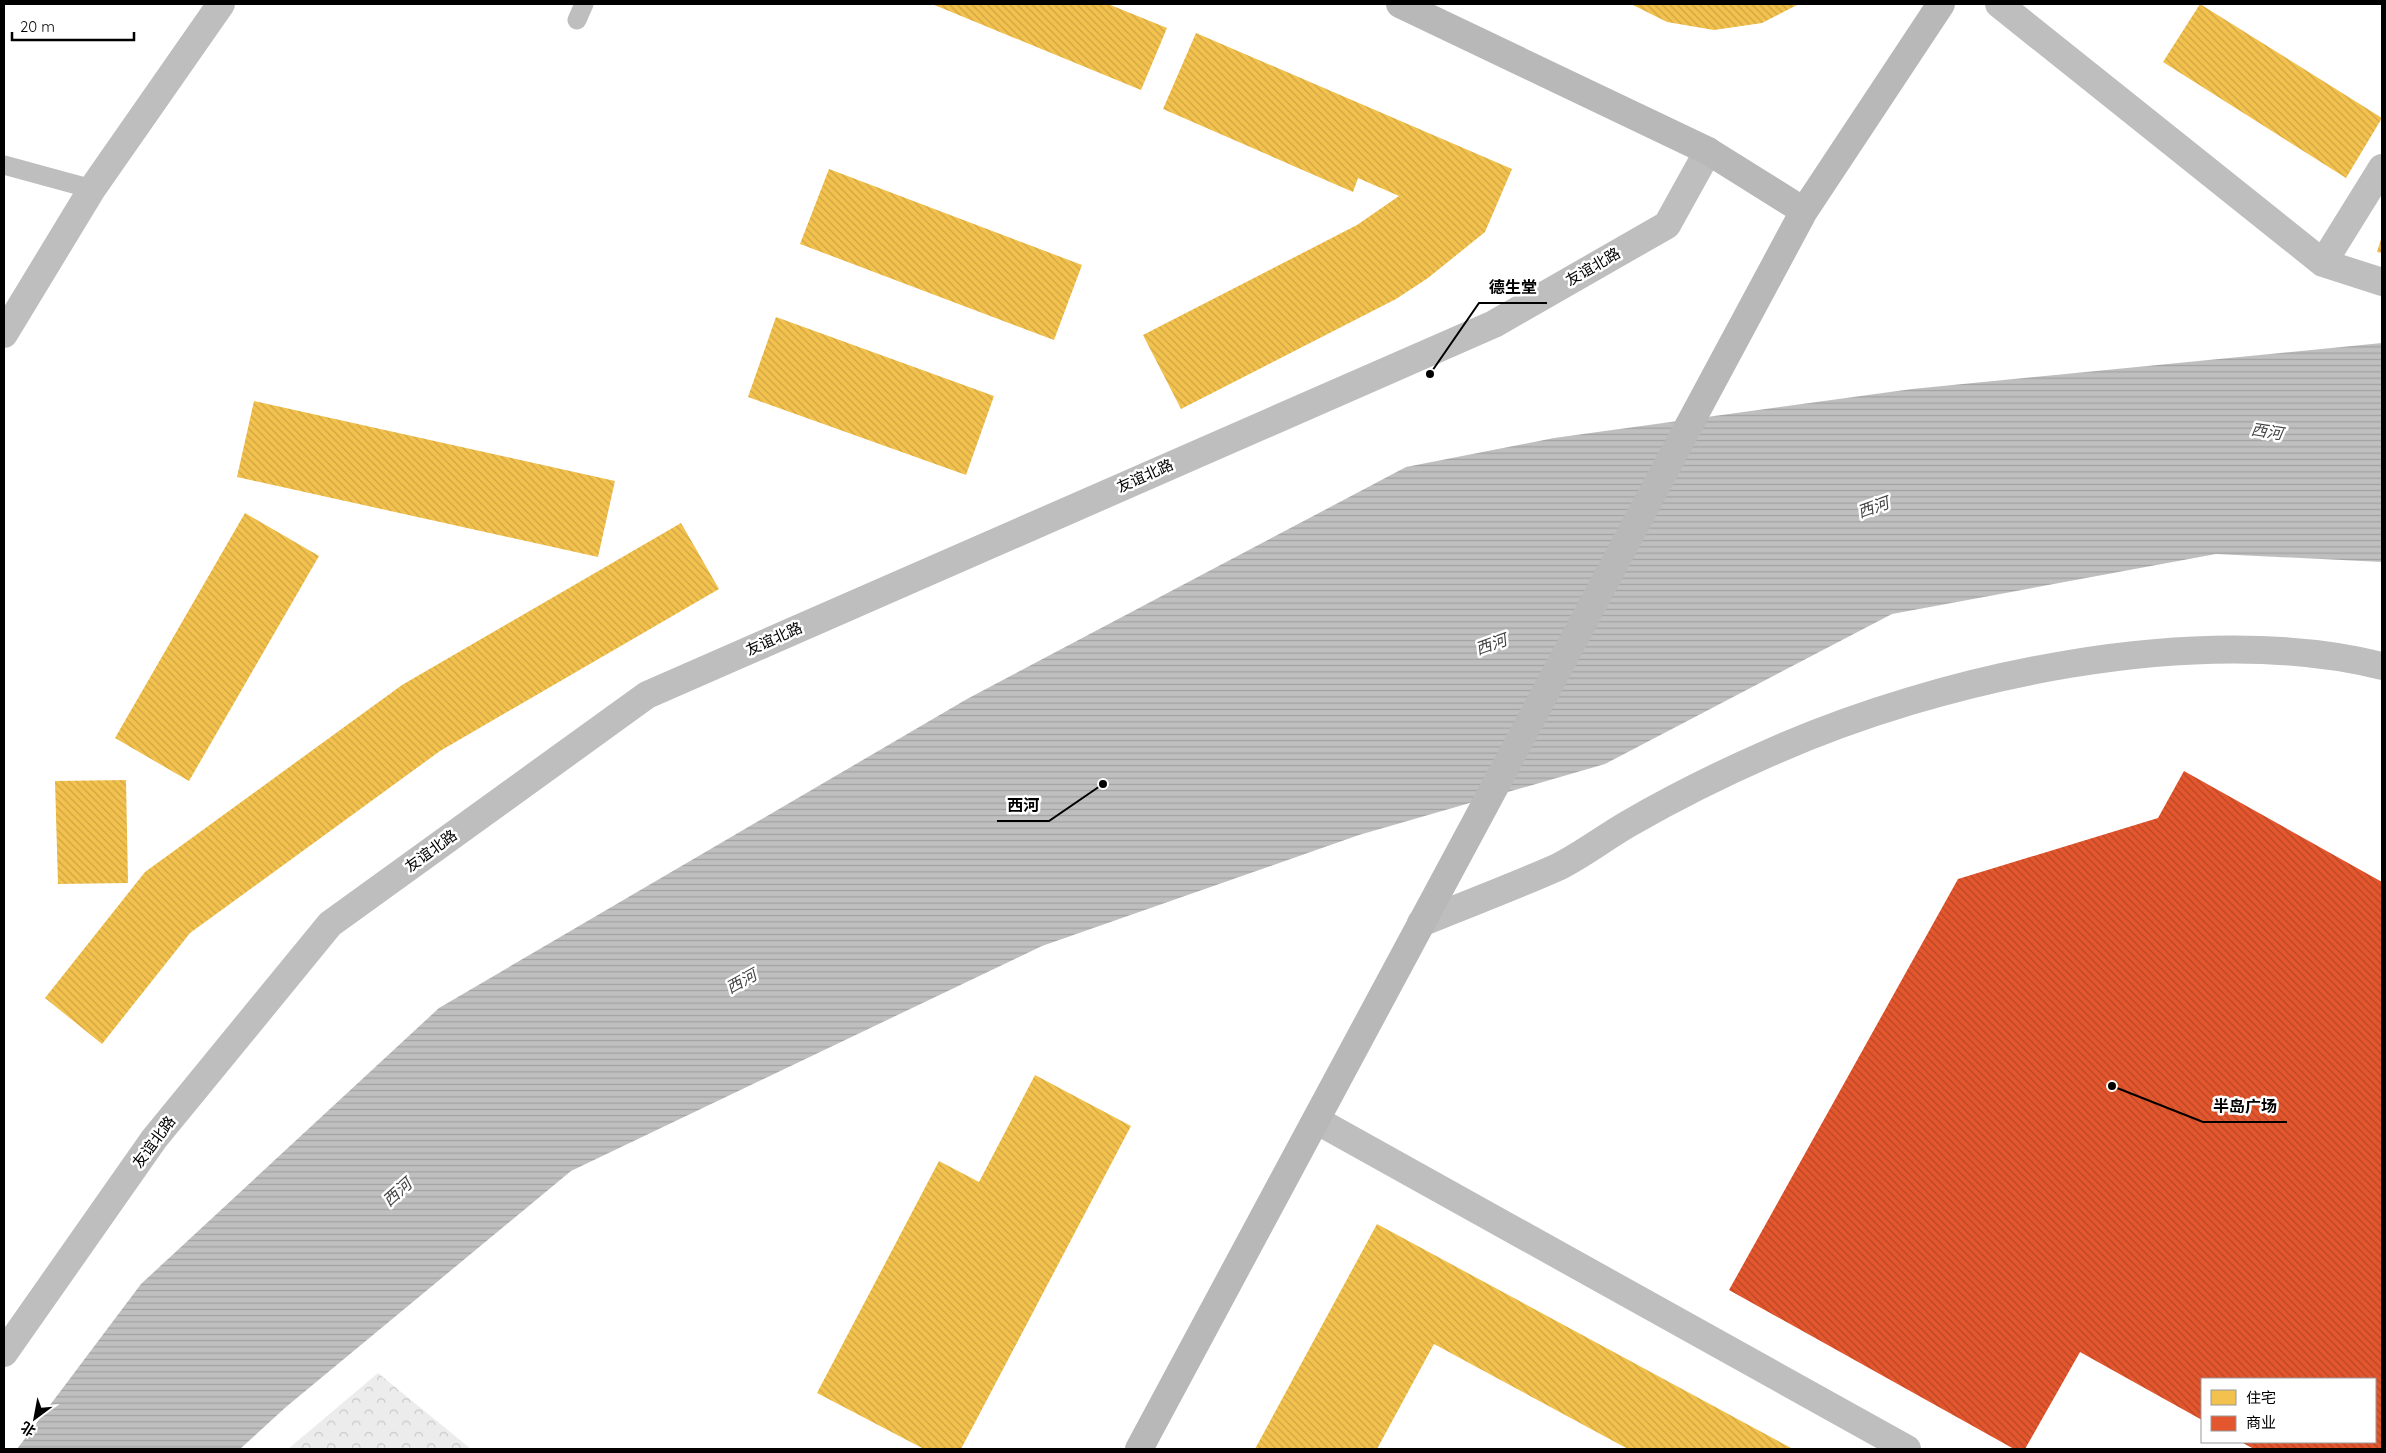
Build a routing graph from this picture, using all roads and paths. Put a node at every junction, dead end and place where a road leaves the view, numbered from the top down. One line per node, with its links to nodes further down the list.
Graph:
1 (221, 4): 8 (street)
2 (1400, 4): 5 (main road)
3 (1941, 4): 9 (main road)
4 (1999, 4): 10 (street)
5 (1708, 151): 9 (main road); 16 (street, 友谊北路)
6 (4, 164): 8 (lane)
7 (2382, 168): 10 (street)
8 (92, 189): 12 (street)
9 (1804, 211): 14 (main road)
10 (2323, 263): 11 (street)
11 (2382, 282)
12 (4, 334)
13 (2382, 666): 14 (street)
14 (1421, 923): 15 (main road)
15 (1316, 1120): 17 (main road); 18 (street)
16 (4, 1353)
17 (1139, 1449)
18 (1907, 1449)

